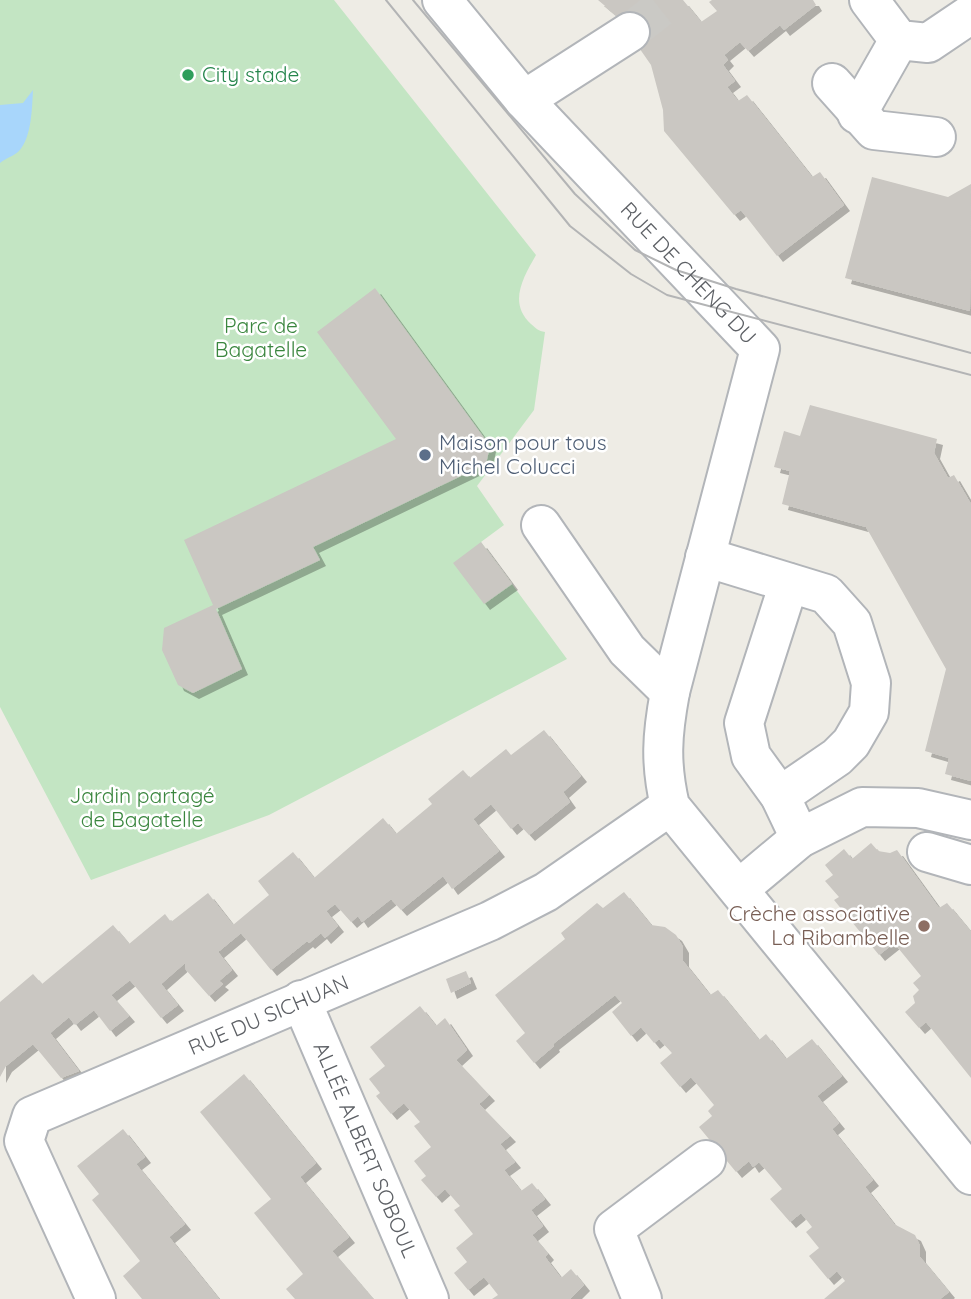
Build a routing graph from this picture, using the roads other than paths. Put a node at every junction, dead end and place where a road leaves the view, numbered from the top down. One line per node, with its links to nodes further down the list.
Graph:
1 (442, 0): 7 (street, RUE DE CHENG DU)
2 (869, 0): 5 (street)
3 (968, 22): 5 (street)
4 (630, 33): 7 (street)
5 (899, 40): 8 (street)
6 (832, 83): 8 (street)
7 (524, 100): 11 (street, RUE DE CHENG DU)
8 (857, 114): 9 (street)
9 (936, 137)
10 (541, 525): 13 (street)
11 (705, 558): 12 (street); 13 (street, RUE DE CHENG DU)
12 (789, 583): 14 (street); 14 (street)
13 (670, 692): 15 (street, RUE DE CHENG DU)
14 (779, 796): 17 (street)
15 (670, 806): 20 (street); 21 (street, RUE DU SICHUAN)
16 (971, 820): 17 (street)
17 (800, 838): 20 (street)
18 (927, 852): 19 (street)
19 (971, 864)
20 (739, 889): 23 (street)
21 (301, 1000): 24 (street, RUE DU SICHUAN); 25 (street, ALLÉE ALBERT SOBOUL)
22 (706, 1160): 26 (street)
23 (971, 1175)
24 (96, 1299)
25 (429, 1299)
26 (642, 1299)

